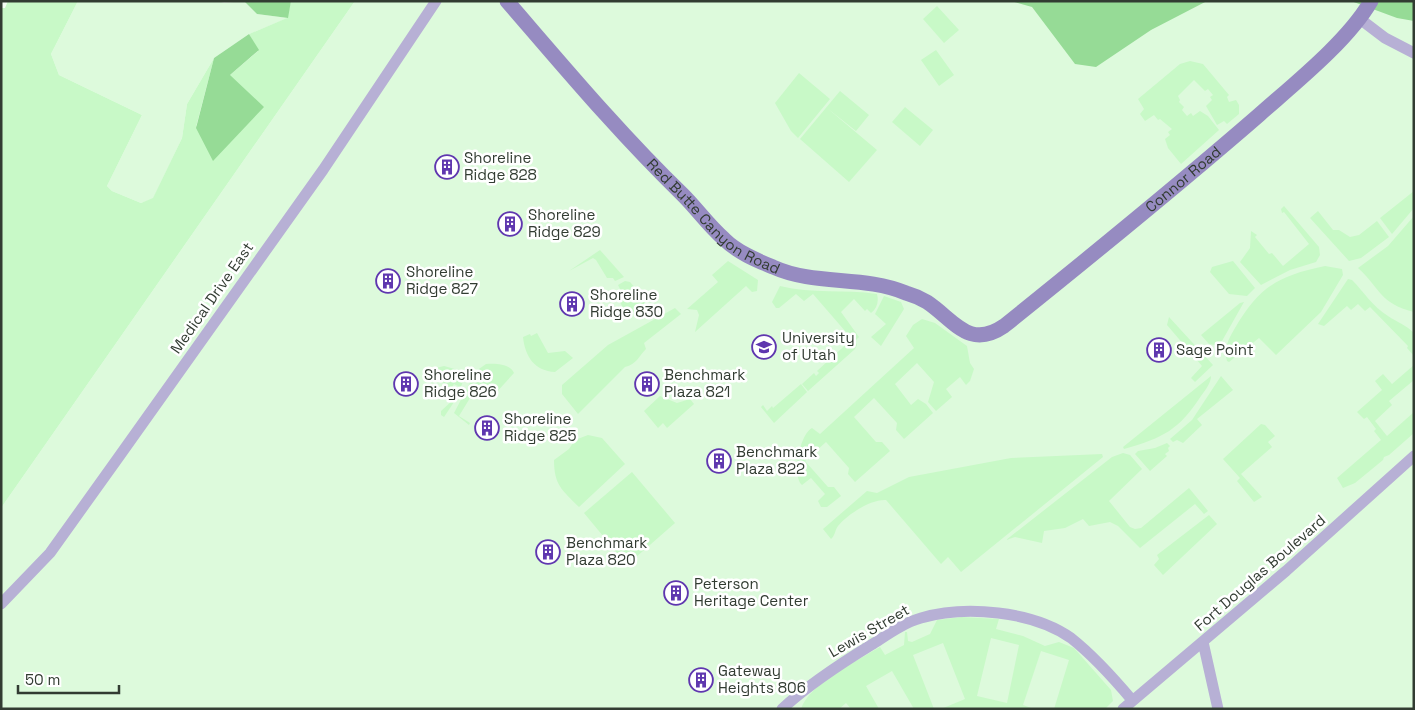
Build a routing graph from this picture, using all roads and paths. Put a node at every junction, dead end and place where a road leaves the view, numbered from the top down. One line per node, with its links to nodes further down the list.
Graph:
1 (436, 1): 8 (street, Medical Drive East)
2 (508, 1): 6 (street, Red Butte Canyon Road)
3 (1371, 1): 4 (street, Connor Road)
4 (1360, 19): 5 (street); 6 (street, Connor Road)
5 (1414, 53)
6 (976, 335)
7 (1414, 456): 9 (street, Fort Douglas Boulevard)
8 (1, 604)
9 (1203, 642): 10 (street, Fort Douglas Boulevard); 13 (street)
10 (1132, 700): 11 (street, Lewis Street); 12 (street, Fort Douglas Boulevard)
11 (782, 709)
12 (1123, 709)
13 (1218, 709)

